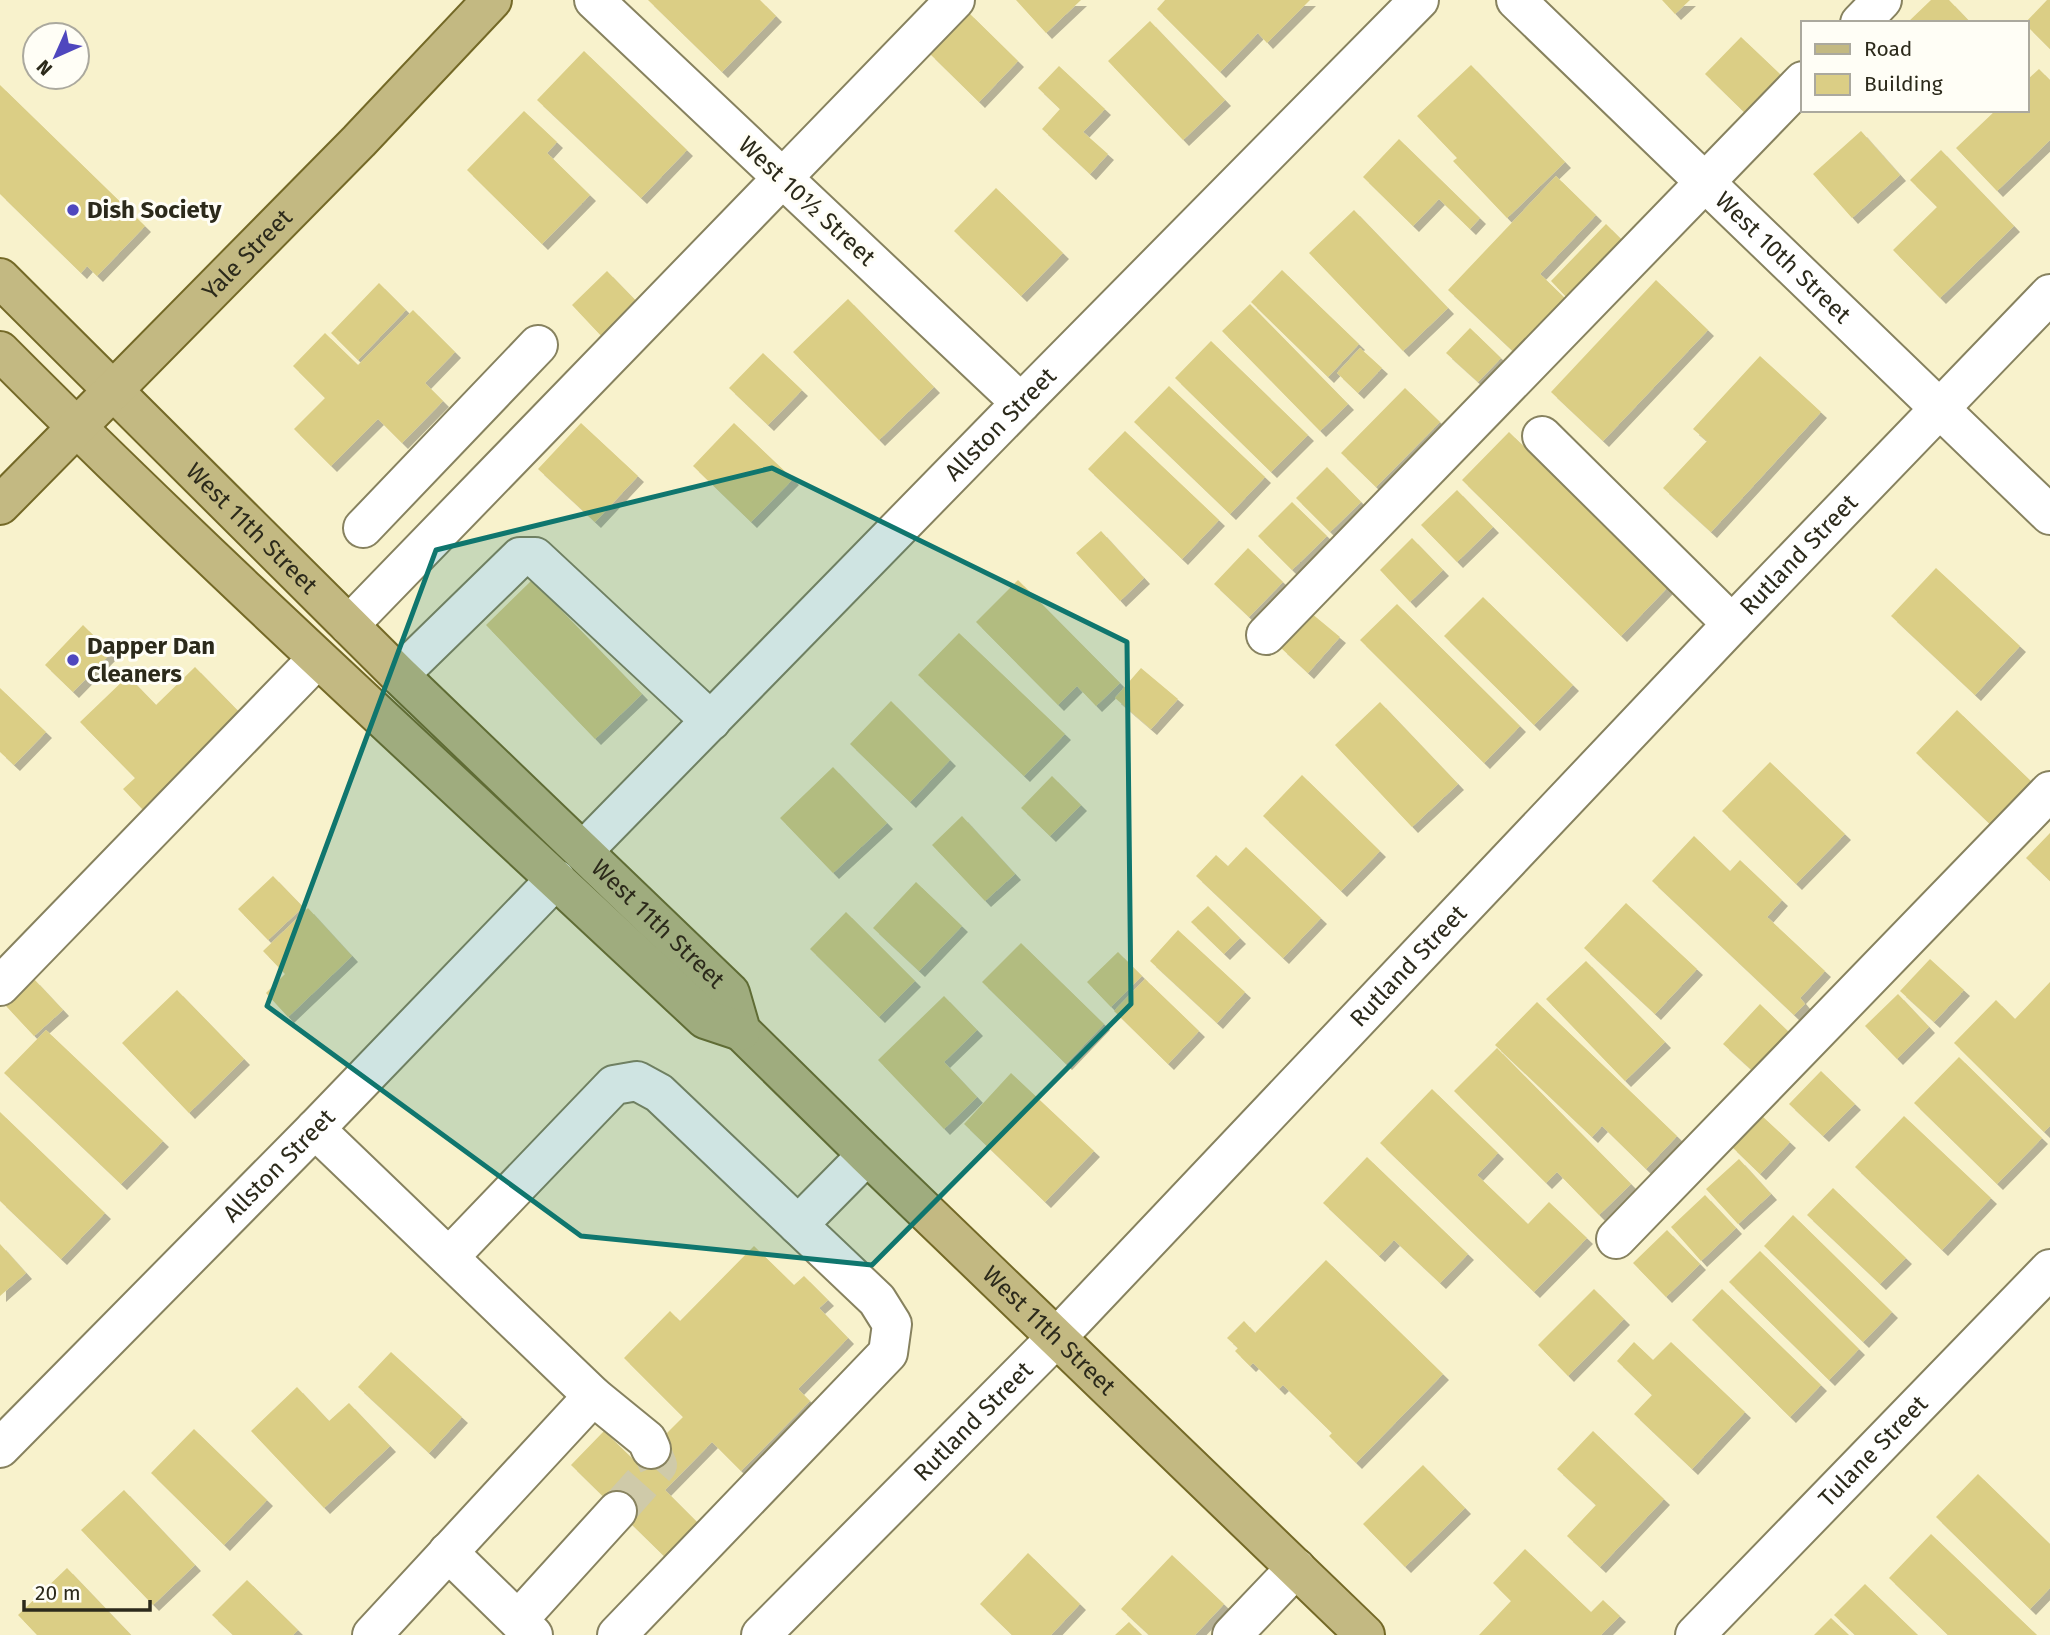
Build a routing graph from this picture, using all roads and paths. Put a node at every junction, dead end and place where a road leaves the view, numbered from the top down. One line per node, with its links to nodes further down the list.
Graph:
1 (492, 0): 15 (main road, Yale Street)
2 (594, 0): 9 (street, West 10½ Street)
3 (955, 0): 9 (street)
4 (1419, 0): 16 (street, Allston Street)
5 (1516, 0): 10 (street, West 10th Street)
6 (1882, 0): 7 (street)
7 (1862, 21)
8 (1801, 83): 10 (street)
9 (782, 178): 16 (street, West 10½ Street); 24 (street)
10 (1706, 183): 17 (street, West 10th Street); 25 (street)
11 (0, 278): 15 (main road, West 11th Street)
12 (2050, 294): 17 (street, Rutland Street)
13 (538, 345): 22 (street)
14 (0, 351): 18 (main road, West 11th Street)
15 (113, 390): 18 (main road, Yale Street); 24 (main road, West 11th Street)
16 (1021, 403): 28 (street, Allston Street)
17 (1940, 408): 21 (street, West 10th Street); 23 (street, Rutland Street)
18 (76, 427): 20 (main road, Yale Street); 26 (main road, West 11th Street)
19 (1542, 436): 23 (street)
20 (0, 505)
21 (2050, 515)
22 (363, 528)
23 (1732, 624): 40 (street, Rutland Street)
24 (349, 625): 27 (main road, West 11th Street)
25 (1266, 635)
26 (317, 659): 31 (main road, West 11th Street); 32 (street)
27 (399, 675): 28 (street); 30 (main road, West 11th Street)
28 (711, 721): 30 (street, Allston Street)
29 (2050, 792): 37 (street)
30 (583, 851): 33 (main road, West 11th Street)
31 (556, 879): 33 (main road, West 11th Street); 34 (street, Allston Street)
32 (0, 986)
33 (741, 1031): 35 (main road, West 11th Street)
34 (315, 1129): 38 (street); 42 (street, Allston Street)
35 (867, 1156): 36 (street); 40 (main road, West 11th Street)
36 (798, 1225): 38 (street); 49 (street)
37 (1616, 1239)
38 (449, 1257): 41 (street)
39 (2050, 1269): 53 (street, Tulane Street)
40 (1057, 1337): 46 (main road, West 11th Street); 50 (street, Rutland Street)
41 (593, 1396): 43 (street); 45 (street)
42 (0, 1448)
43 (651, 1449)
44 (617, 1511): 47 (street)
45 (448, 1552): 47 (street); 48 (street)
46 (1296, 1568): 51 (street); 52 (main road, West 11th Street)
47 (526, 1628)
48 (372, 1635)
49 (617, 1635)
50 (761, 1635)
51 (1232, 1635)
52 (1365, 1635)
53 (1695, 1635)

